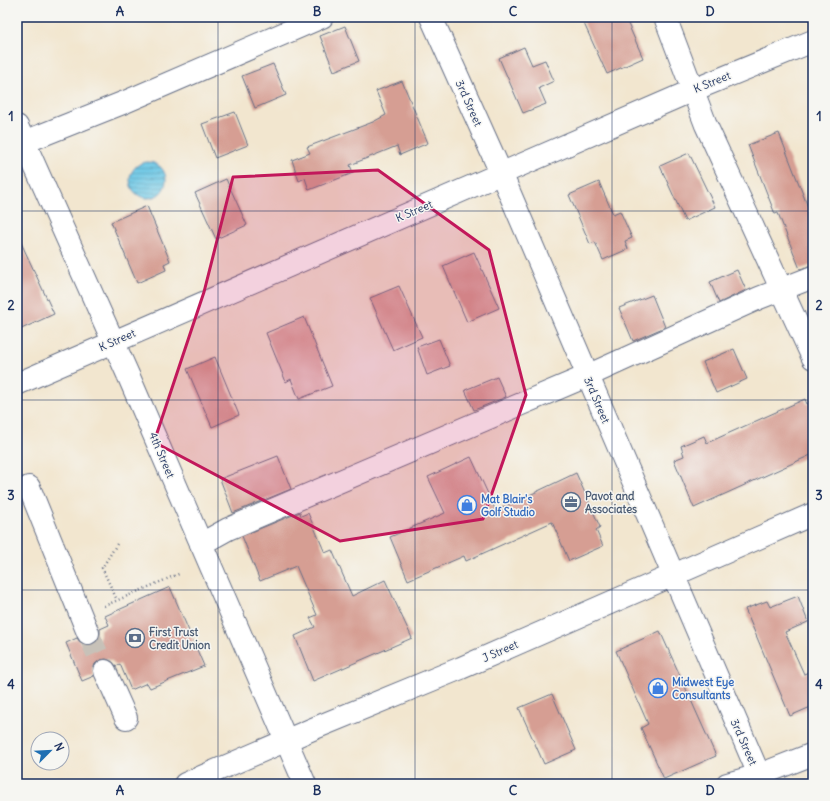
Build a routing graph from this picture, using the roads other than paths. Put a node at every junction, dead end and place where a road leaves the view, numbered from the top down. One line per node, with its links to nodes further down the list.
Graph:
1 (322, 17): 6 (street)
2 (431, 17): 7 (street, 3rd Street)
3 (665, 17): 5 (street)
4 (813, 41): 5 (street, K Street)
5 (691, 91): 7 (street, K Street); 9 (street)
6 (19, 138): 10 (street, 4th Street)
7 (501, 173): 10 (street, K Street); 12 (street, 3rd Street)
8 (813, 277): 9 (street)
9 (780, 290): 11 (street); 12 (street)
10 (114, 342): 13 (street, K Street); 16 (street, 4th Street)
11 (813, 358)
12 (587, 376): 16 (street); 17 (street, 3rd Street)
13 (17, 384)
14 (29, 487): 18 (street)
15 (813, 514): 17 (street, J Street)
16 (201, 544): 21 (street, 4th Street)
17 (672, 576): 21 (street, J Street); 23 (street, 3rd Street)
18 (85, 625)
19 (105, 671): 20 (street)
20 (126, 718)
21 (286, 741): 24 (street, J Street); 25 (street, 4th Street)
22 (813, 754): 23 (street)
23 (761, 779): 26 (street)
24 (185, 784)
25 (305, 784)
26 (727, 784)

